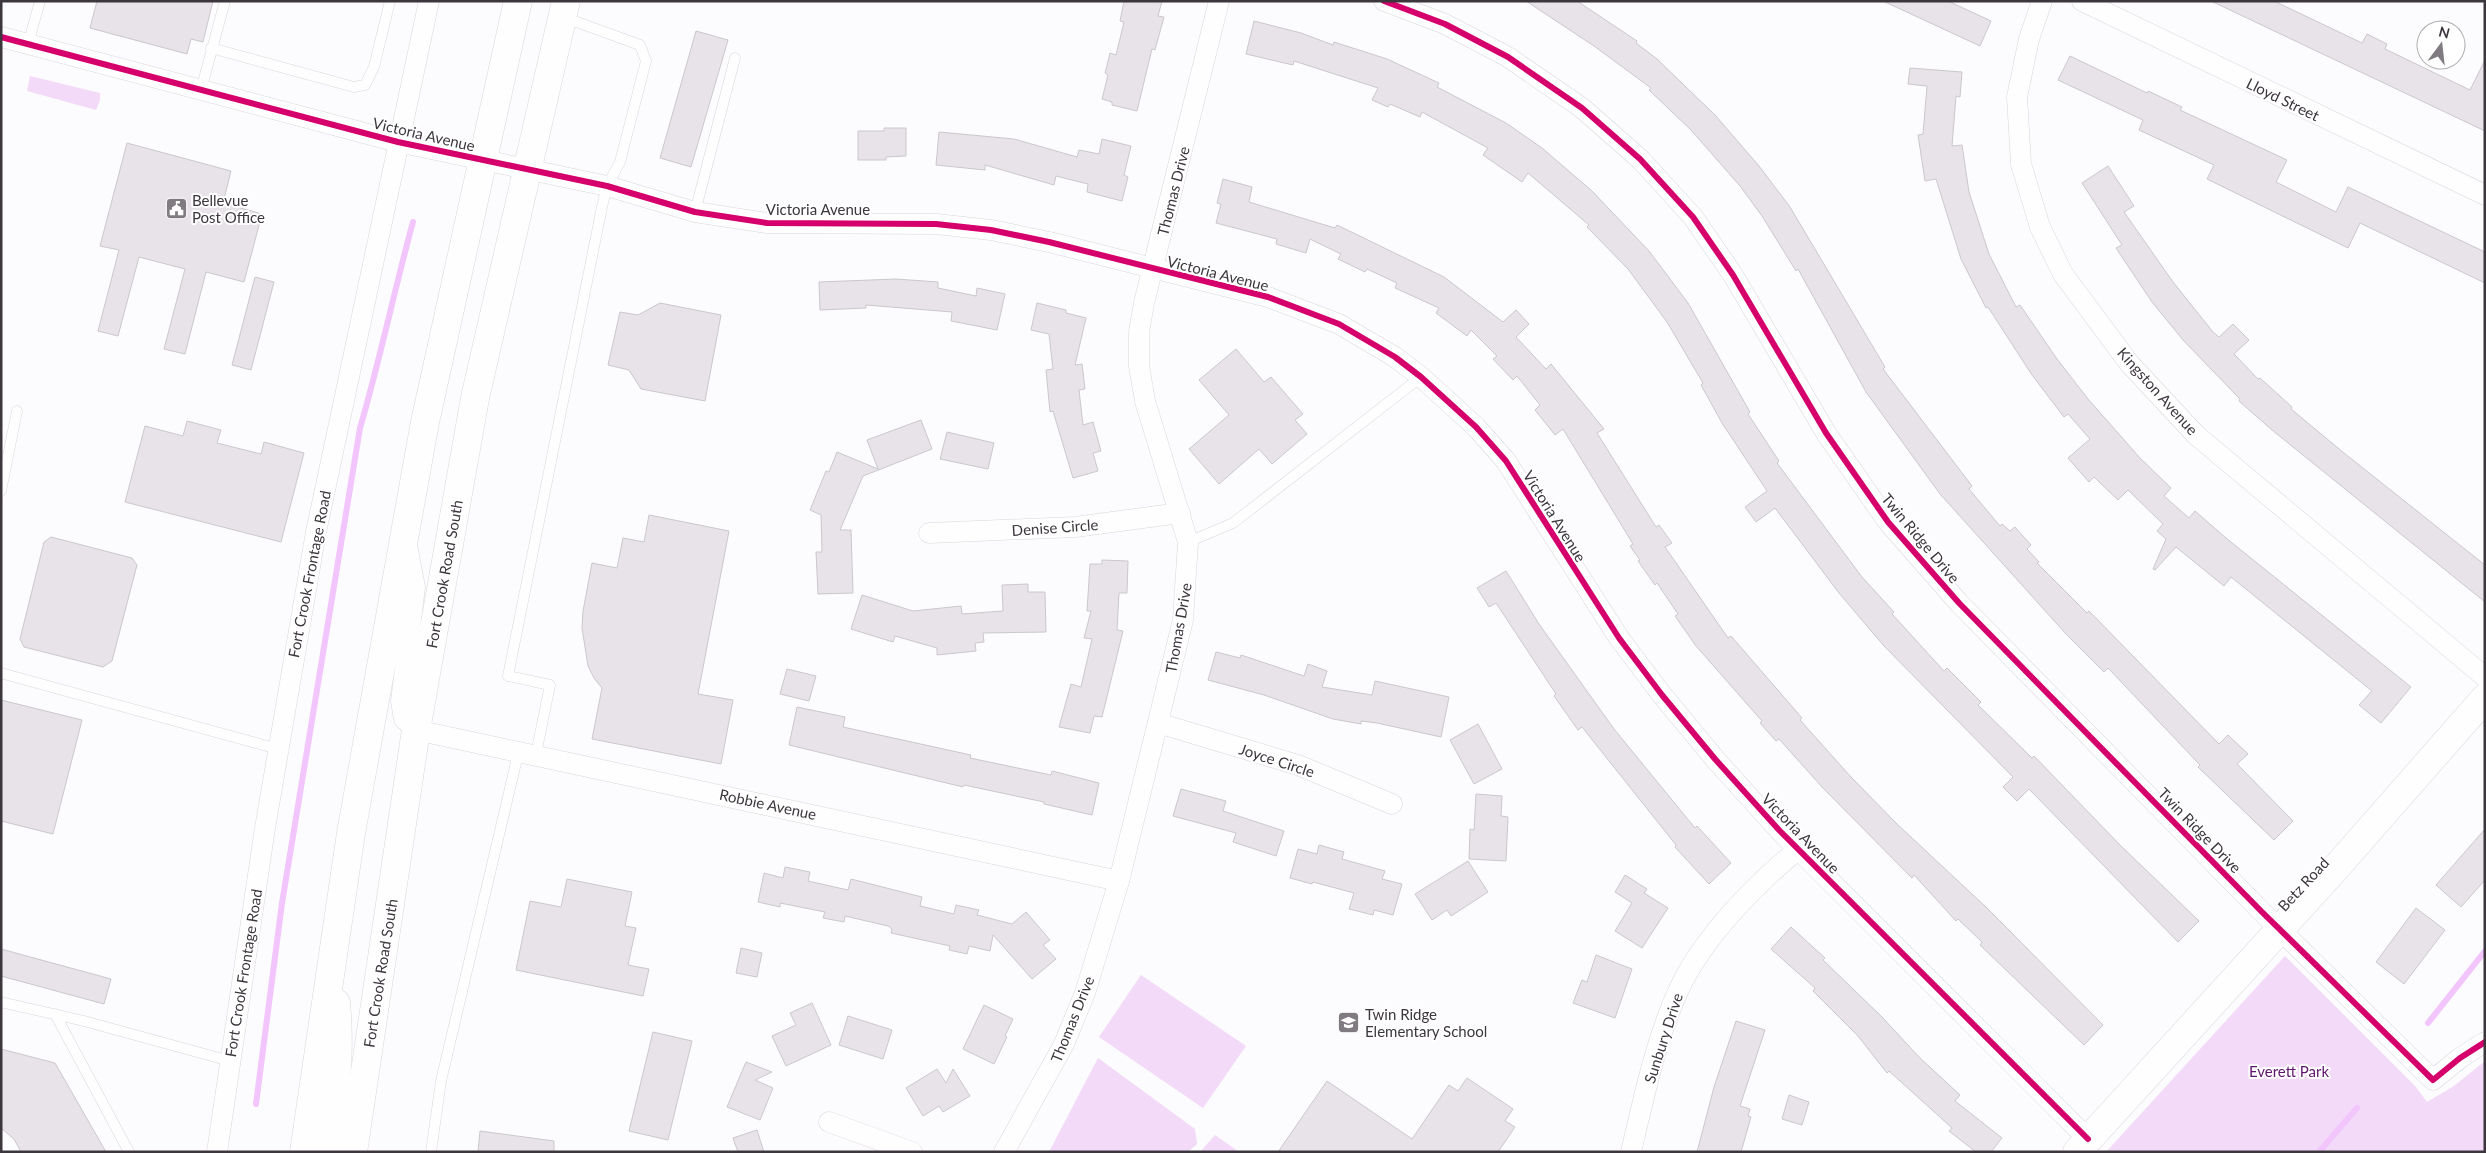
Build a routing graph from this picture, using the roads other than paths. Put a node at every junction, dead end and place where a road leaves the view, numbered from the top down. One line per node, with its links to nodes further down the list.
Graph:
1 (40, 1): 12 (lane)
2 (225, 1): 13 (lane)
3 (390, 1): 13 (lane)
4 (429, 1): 16 (street, Fort Crook Frontage Road)
5 (518, 1): 17 (main road)
6 (1219, 1): 22 (street, Thomas Drive)
7 (1384, 1): 40 (street, Twin Ridge Drive)
8 (2042, 1): 31 (street, Kingston Avenue)
9 (2082, 1): 20 (street, Lloyd Street)
10 (564, 9): 18 (main road, Fort Crook Road South); 19 (lane)
11 (1, 37): 12 (street, Victoria Avenue)
12 (28, 44): 15 (street, Victoria Avenue)
13 (211, 48): 15 (lane)
14 (735, 58): 21 (lane)
15 (201, 90): 16 (street, Victoria Avenue)
16 (398, 142): 17 (street, Victoria Avenue); 35 (street, Fort Crook Frontage Road)
17 (484, 160): 18 (street, Victoria Avenue); 28 (main road)
18 (526, 168): 19 (street, Victoria Avenue); 34 (main road, Fort Crook Road South)
19 (608, 186): 21 (street, Victoria Avenue); 36 (lane)
20 (2485, 195)
21 (695, 212): 22 (street, Victoria Avenue)
22 (1153, 270): 23 (street, Victoria Avenue); 26 (street, Thomas Drive)
23 (1421, 377): 29 (lane); 38 (street, Victoria Avenue)
24 (17, 411): 25 (lane)
25 (1, 491)
26 (1180, 513): 27 (street, Denise Circle); 29 (street, Thomas Drive)
27 (929, 533)
28 (405, 535): 34 (street); 41 (main road)
29 (1188, 542): 33 (street, Thomas Drive)
30 (1, 673): 35 (lane)
31 (2485, 677)
32 (2485, 698): 40 (main road, Betz Road)
33 (1158, 723): 37 (street, Joyce Circle); 39 (street, Thomas Drive)
34 (416, 730): 36 (street, Robbie Avenue); 52 (main road, Fort Crook Road South)
35 (278, 749): 45 (street, Fort Crook Frontage Road)
36 (528, 752): 39 (street, Robbie Avenue); 53 (lane)
37 (1392, 804)
38 (1799, 849): 47 (street, Victoria Avenue); 56 (street, Sunbury Drive)
39 (1119, 881): 55 (street, Thomas Drive)
40 (2279, 928): 44 (street, Twin Ridge Drive); 47 (main road, Betz Road)
41 (332, 961): 50 (main road); 51 (main road)
42 (1, 1002): 43 (lane)
43 (55, 1014): 45 (lane); 48 (lane)
44 (2485, 1042)
45 (230, 1061): 49 (street, Fort Crook Frontage Road)
46 (829, 1122): 54 (street)
47 (2082, 1145)
48 (128, 1152)
49 (217, 1152)
50 (304, 1152)
51 (327, 1152)
52 (353, 1152)
53 (431, 1152)
54 (912, 1152)
55 (1004, 1152)
56 (1631, 1152)

